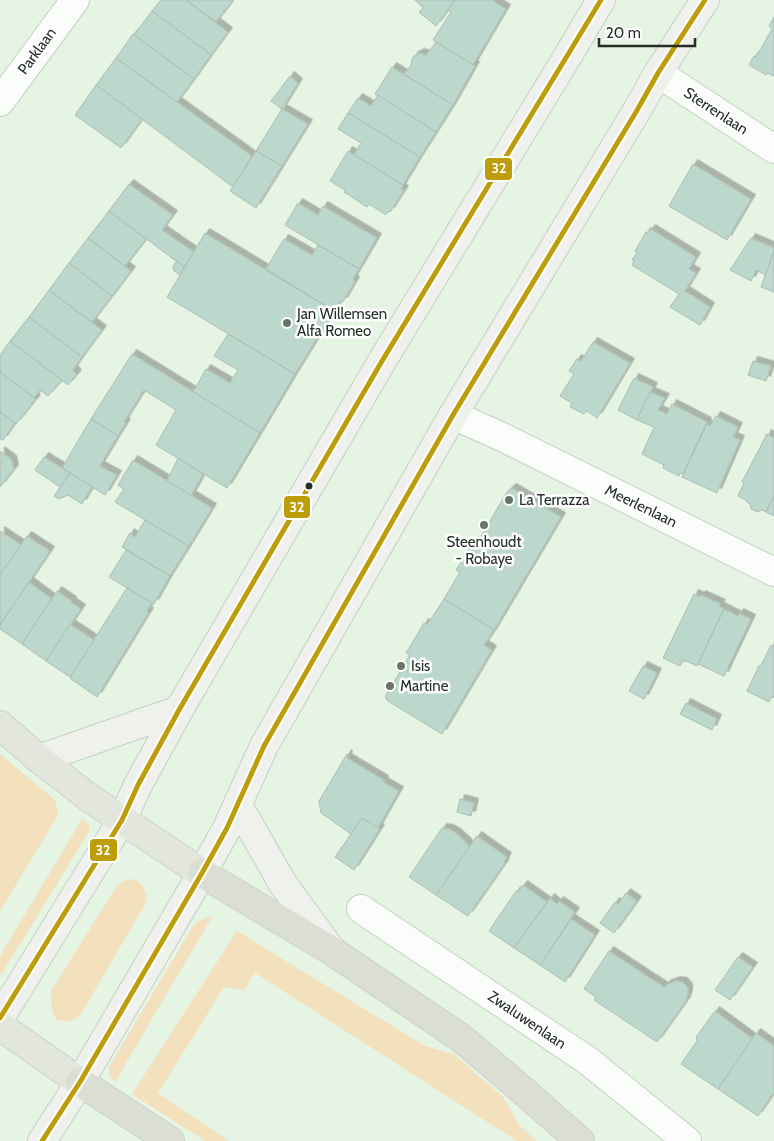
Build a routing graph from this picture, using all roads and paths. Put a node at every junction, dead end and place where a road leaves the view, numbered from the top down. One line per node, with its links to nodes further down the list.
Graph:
1 (75, 0): 5 (street, Parklaan)
2 (705, 0): 4 (main road)
3 (592, 3): 9 (main road)
4 (658, 73): 6 (street, Sterrenlaan); 7 (main road)
5 (0, 102)
6 (774, 148)
7 (453, 415): 8 (street, Meerlenlaan); 12 (main road)
8 (774, 572)
9 (179, 710): 11 (main road); 13 (main road)
10 (0, 725): 11 (main road)
11 (39, 759): 13 (main road)
12 (238, 805): 14 (main road); 16 (main road)
13 (122, 820): 14 (main road); 17 (main road)
14 (202, 874): 16 (highway); 19 (main road)
15 (361, 909): 23 (street, Zwaluwenlaan)
16 (332, 951): 22 (highway)
17 (0, 1018)
18 (0, 1026): 19 (main road)
19 (80, 1082): 20 (highway); 21 (main road)
20 (162, 1140)
21 (42, 1141)
22 (580, 1141)
23 (687, 1141)

